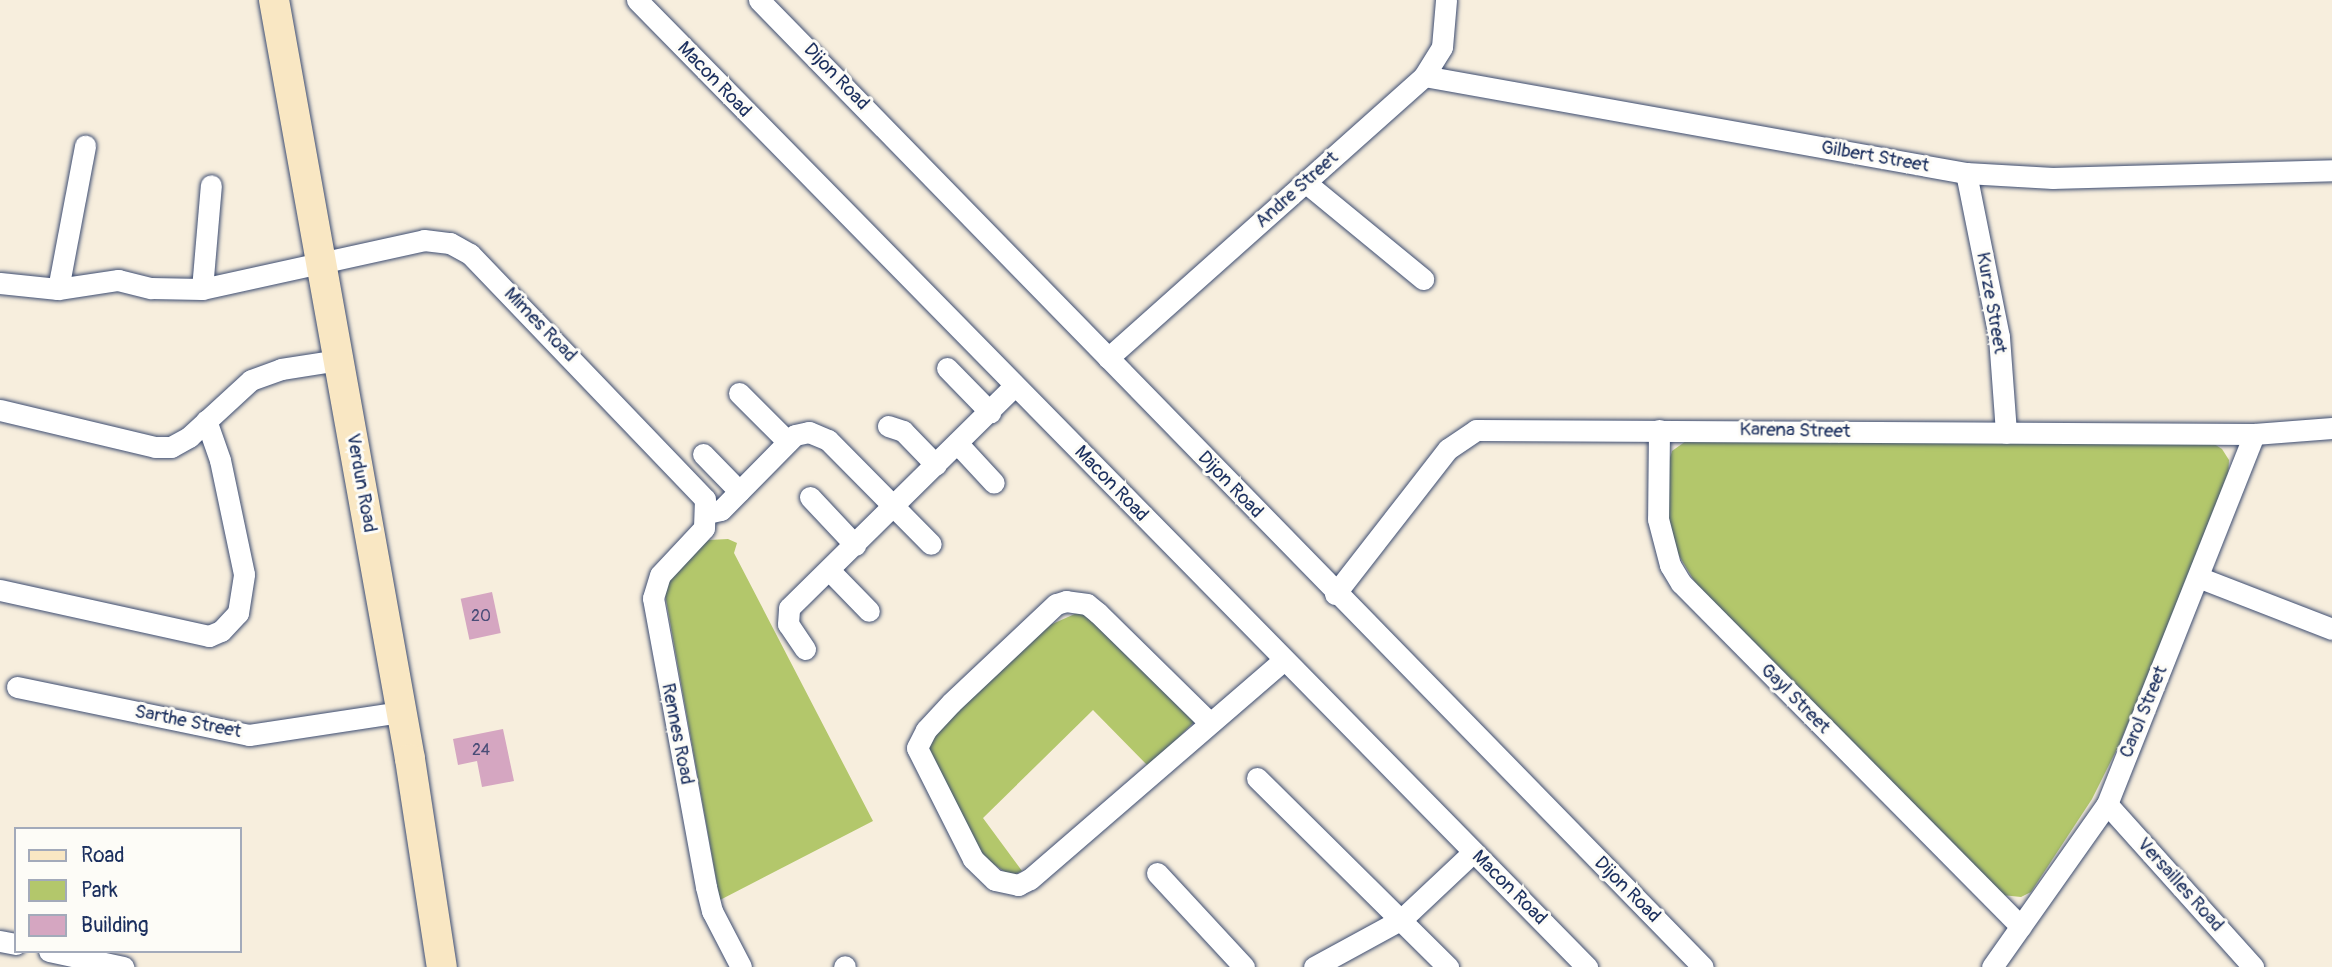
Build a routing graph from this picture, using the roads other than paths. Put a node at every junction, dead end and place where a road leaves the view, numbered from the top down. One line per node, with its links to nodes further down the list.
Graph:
1 (274, 0): 11 (street, Verdun Road)
2 (637, 0): 19 (street, Macon Road)
3 (759, 0): 16 (street, Dijon Road)
4 (1446, 0): 5 (street, Andre Street)
5 (1424, 76): 8 (street, Gilbert Street); 9 (street, Andre Street)
6 (85, 146): 14 (street)
7 (2332, 170): 8 (street, Gilbert Street)
8 (1966, 173): 27 (street, Kurze Street)
9 (1305, 182): 12 (street); 16 (street, Andre Street)
10 (211, 186): 15 (street)
11 (322, 264): 15 (street, Mimes Road); 17 (street, Verdun Road); 37 (street, Mimes Road)
12 (1423, 279)
13 (0, 283): 14 (street, Mimes Road)
14 (58, 289): 15 (street, Mimes Road)
15 (202, 289)
16 (1108, 358): 43 (street, Dijon Road)
17 (339, 360): 23 (street); 49 (street, Verdun Road)
18 (947, 368): 22 (street)
19 (1015, 385): 22 (street); 47 (street, Macon Road)
20 (738, 393): 29 (street)
21 (0, 410): 23 (street)
22 (990, 412): 30 (street)
23 (206, 419): 42 (street)
24 (888, 426): 32 (street)
25 (2332, 428): 28 (street, Karena Street)
26 (1659, 430): 27 (street, Karena Street); 43 (street, Karena Street); 56 (street, Gayl Street)
27 (2006, 433): 28 (street, Karena Street)
28 (2255, 434): 41 (street, Carol Street)
29 (788, 442): 34 (street); 36 (street)
30 (957, 443): 32 (street); 33 (street)
31 (703, 454): 34 (street)
32 (936, 466): 36 (street)
33 (995, 482)
34 (739, 491): 37 (street)
35 (810, 497): 39 (street)
36 (894, 507): 38 (street); 39 (street)
37 (708, 513): 60 (street, Rennes Road)
38 (931, 544)
39 (855, 545): 40 (street)
40 (829, 570): 44 (street); 46 (street)
41 (2199, 577): 45 (street); 52 (street, Carol Street)
42 (0, 590)
43 (1335, 594): 65 (street, Dijon Road)
44 (868, 611)
45 (2332, 629)
46 (805, 649)
47 (1283, 662): 50 (street); 53 (street, Macon Road)
48 (17, 687): 49 (street, Sarthe Street)
49 (401, 712): 59 (street, Verdun Road)
50 (1210, 723): 50 (street)
51 (1257, 778): 55 (street)
52 (2107, 804): 56 (street, Carol Street); 67 (street, Versailles Road)
53 (1473, 852): 55 (street); 64 (street, Macon Road)
54 (1157, 873): 61 (street)
55 (1402, 919): 62 (street); 63 (street)
56 (2021, 926): 66 (street, Carol Street)
57 (58, 953): 58 (street)
58 (123, 967)
59 (442, 967)
60 (741, 967)
61 (1244, 967)
62 (1314, 967)
63 (1448, 967)
64 (1587, 967)
65 (1703, 967)
66 (1992, 967)
67 (2253, 967)

